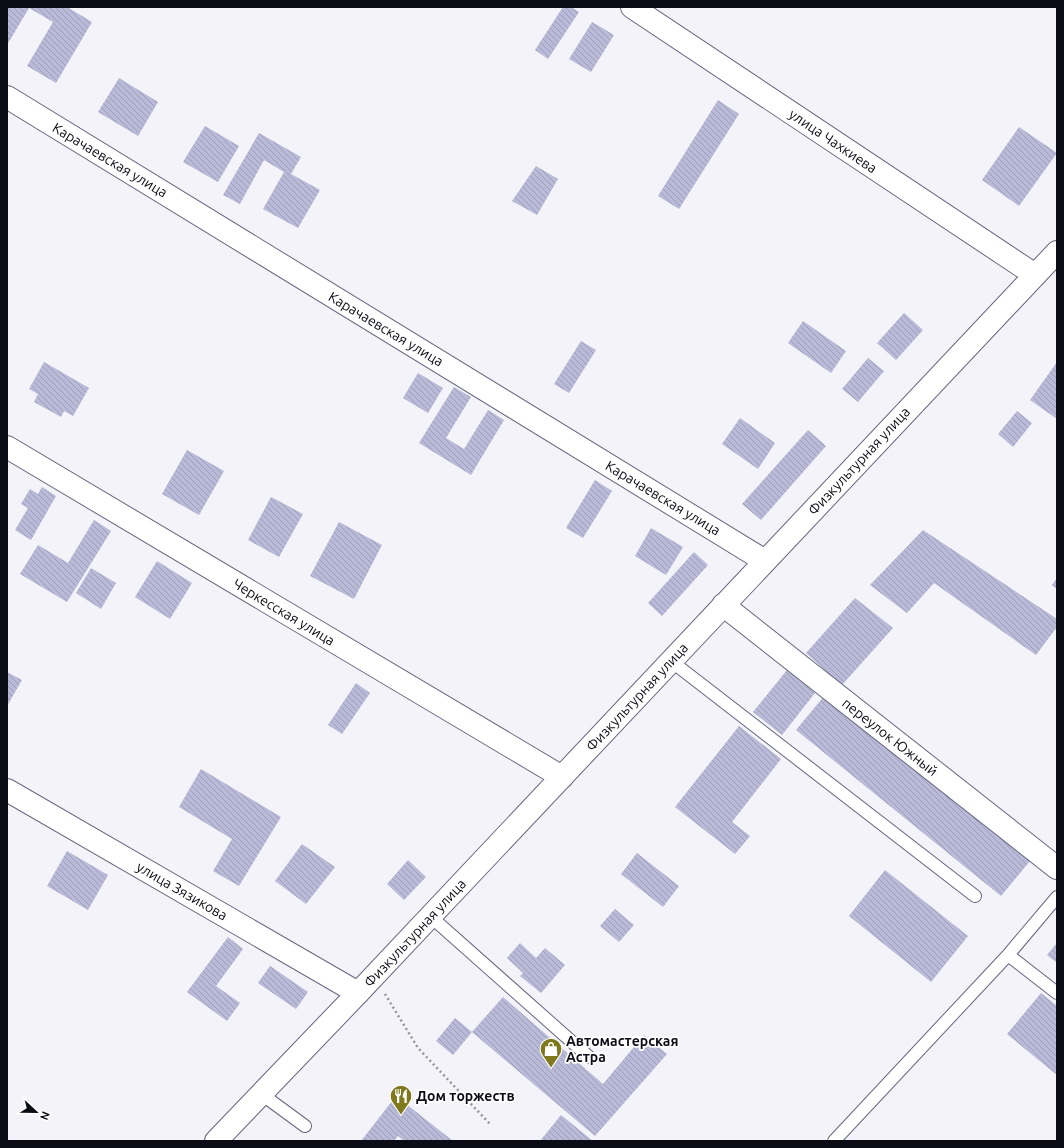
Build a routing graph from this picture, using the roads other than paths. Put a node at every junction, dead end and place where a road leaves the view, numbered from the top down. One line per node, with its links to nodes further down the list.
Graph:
1 (632, 7): 4 (street, улица Чахкиева)
2 (7, 97): 6 (street, Карачаевская улица)
3 (1057, 252): 4 (street, Физкультурная улица)
4 (1035, 275): 6 (street, Физкультурная улица)
5 (7, 447): 9 (street, Черкесская улица)
6 (765, 561): 7 (street, Физкультурная улица)
7 (723, 606): 8 (street, Физкультурная улица); 11 (street, переулок Южный)
8 (671, 661): 9 (street, Физкультурная улица); 12 (lane)
9 (562, 777): 14 (street, Физкультурная улица)
10 (7, 790): 16 (street, улица Зязикова)
11 (1057, 868)
12 (975, 896)
13 (1057, 897): 15 (lane)
14 (430, 916): 16 (street, Физкультурная улица); 18 (lane)
15 (1008, 955): 17 (lane); 22 (lane)
16 (358, 993): 19 (street, Физкультурная улица)
17 (1057, 993)
18 (588, 1057)
19 (260, 1093): 20 (lane); 21 (street, Физкультурная улица)
20 (305, 1126)
21 (216, 1141)
22 (834, 1141)

